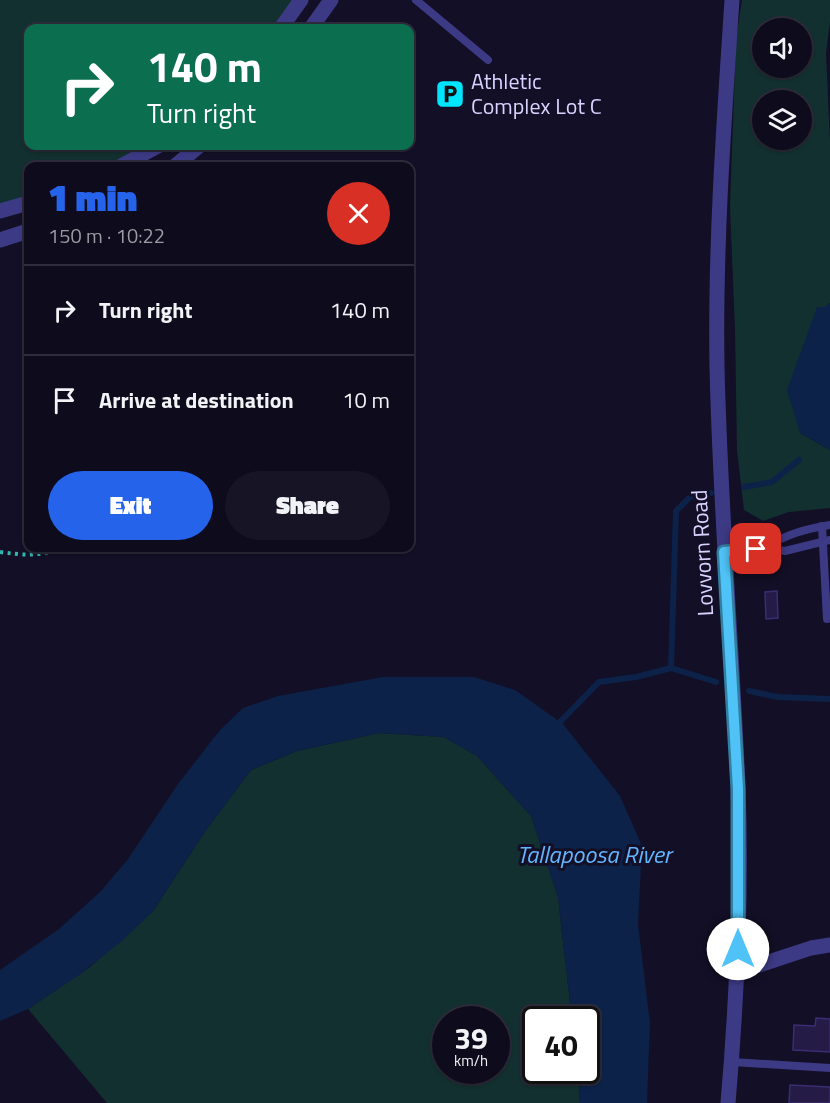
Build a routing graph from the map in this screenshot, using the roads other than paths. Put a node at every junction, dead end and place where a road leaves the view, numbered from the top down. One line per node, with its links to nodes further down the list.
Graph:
1 (301, 0): 5 (street)
2 (331, 0): 6 (street)
3 (416, 0): 7 (lane)
4 (732, 0): 19 (street, Lovvorn Road)
5 (284, 24)
6 (314, 24)
7 (488, 60)
8 (151, 150): 10 (street)
9 (194, 150): 11 (street)
10 (128, 162)
11 (180, 162)
12 (24, 203): 13 (street)
13 (0, 212)
14 (24, 232): 15 (street)
15 (0, 240)
16 (826, 526): 17 (lane); 18 (lane)
17 (826, 541): 18 (lane); 20 (lane)
18 (765, 548): 19 (lane)
19 (724, 552): 22 (street, Lovvorn Road)
20 (827, 619)
21 (830, 945): 22 (street)
22 (738, 972): 23 (street, Lovvorn Road)
23 (732, 1062): 24 (lane); 25 (street, Lovvorn Road)
24 (830, 1068)
25 (728, 1103)

